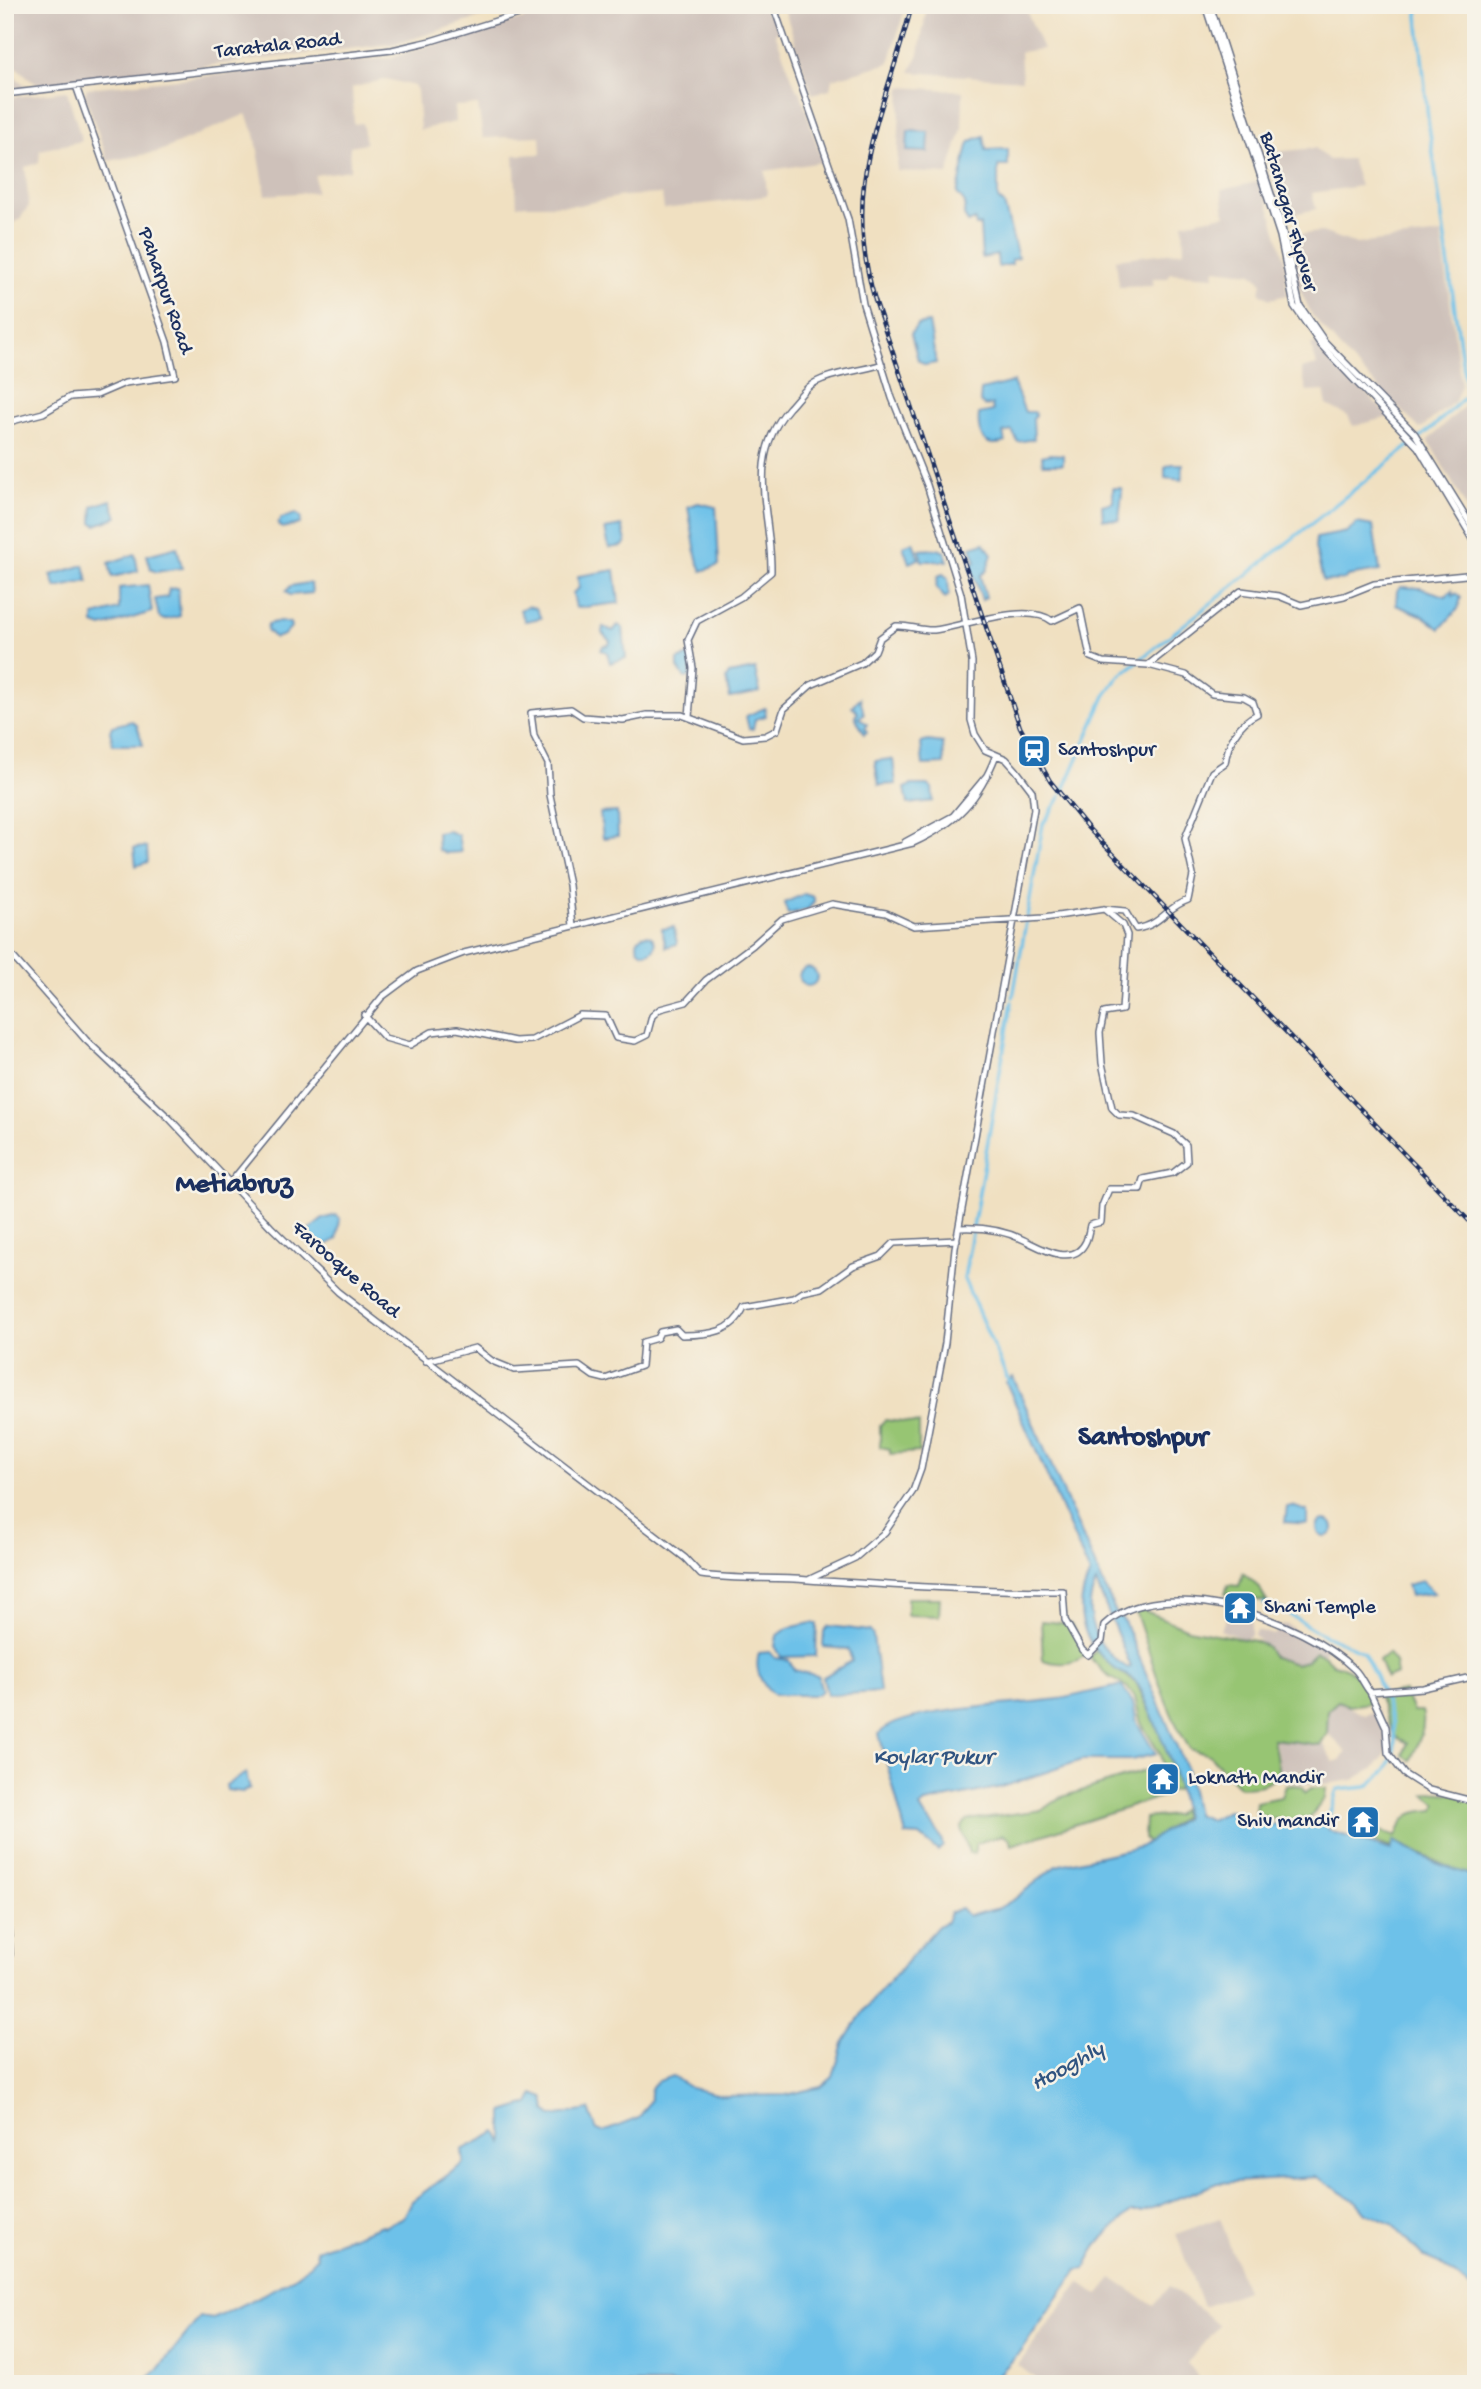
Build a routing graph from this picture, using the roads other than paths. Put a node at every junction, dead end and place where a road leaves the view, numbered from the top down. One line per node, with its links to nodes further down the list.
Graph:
1 (548, 5): 4 (street, Taratala Road)
2 (773, 5): 6 (street)
3 (1207, 5): 8 (street); 10 (street, Batanagar Flyover)
4 (76, 86): 5 (street, Taratala Road); 7 (street, Paharpur Road)
5 (5, 94)
6 (883, 364): 13 (street); 15 (street)
7 (5, 423)
8 (1420, 445): 9 (street); 11 (street)
9 (1476, 533)
10 (1476, 538)
11 (1476, 544)
12 (1476, 573): 14 (street)
13 (967, 622): 14 (street); 15 (street); 16 (street)
14 (1145, 664): 20 (street)
15 (689, 717): 19 (street)
16 (996, 755): 18 (street); 19 (street)
17 (1104, 909): 18 (street); 20 (street); 21 (street)
18 (1017, 918): 23 (street); 25 (street)
19 (572, 925): 23 (street); 24 (street)
20 (1136, 929): 21 (street)
21 (1127, 932): 25 (street)
22 (5, 948): 24 (street, Farooque Road)
23 (365, 1015): 24 (street)
24 (229, 1182): 27 (street, Farooque Road)
25 (962, 1228): 26 (street)
26 (957, 1240): 27 (street); 28 (street)
27 (426, 1361): 28 (street, Farooque Road)
28 (807, 1580): 30 (street)
29 (1476, 1676): 30 (street)
30 (1370, 1692): 31 (street)
31 (1476, 1802)
32 (5, 1888): 33 (street)
33 (5, 1968)

